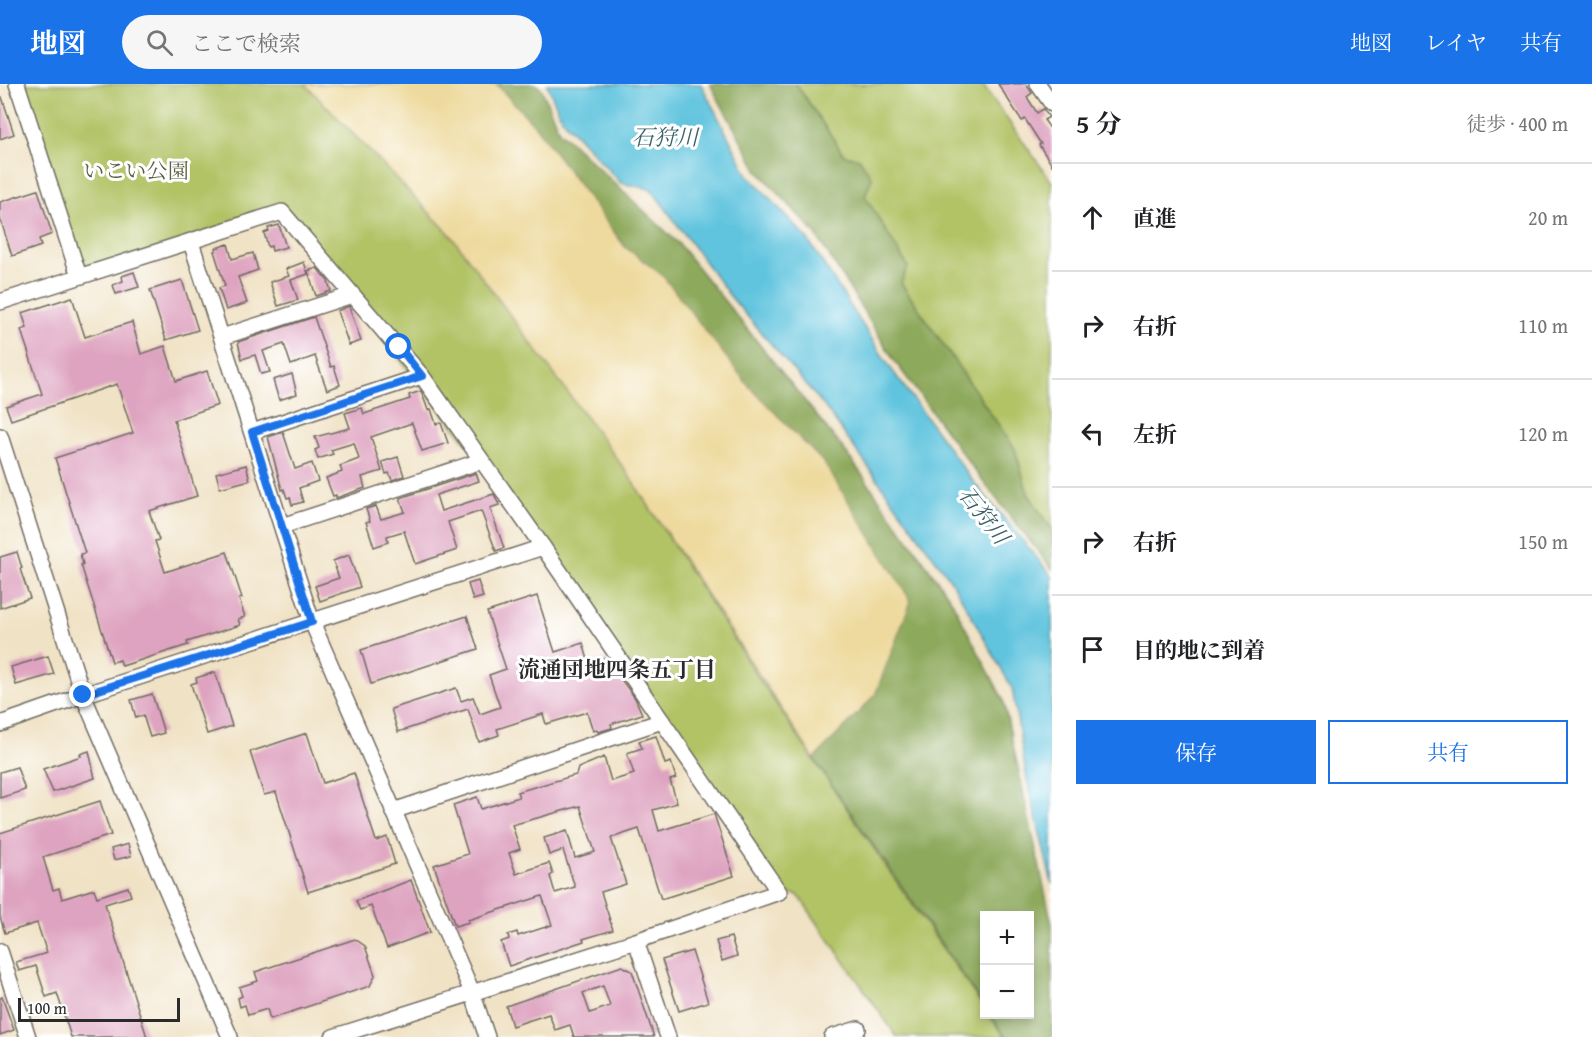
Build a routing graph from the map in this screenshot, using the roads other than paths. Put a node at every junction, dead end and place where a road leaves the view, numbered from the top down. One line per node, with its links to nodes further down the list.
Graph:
1 (17, 84): 5 (street)
2 (1038, 84): 3 (street)
3 (1052, 104)
4 (191, 242): 5 (street); 6 (street); 8 (street)
5 (79, 276): 7 (street)
6 (352, 295): 8 (street); 9 (street)
7 (0, 302)
8 (222, 337): 10 (street)
9 (422, 376): 10 (street); 12 (street)
10 (252, 432): 13 (street)
11 (0, 436): 16 (street)
12 (482, 460): 13 (street); 14 (street)
13 (282, 526): 15 (street)
14 (543, 547): 15 (street); 17 (street)
15 (312, 622): 16 (street); 19 (street)
16 (83, 695): 18 (street); 25 (street)
17 (662, 721): 19 (street); 20 (street)
18 (0, 724)
19 (393, 811): 22 (street)
20 (636, 941): 22 (street); 28 (street)
21 (0, 951): 24 (street)
22 (472, 992): 26 (street); 27 (street)
23 (858, 1029): 29 (street)
24 (28, 1037)
25 (230, 1037)
26 (333, 1037)
27 (487, 1037)
28 (668, 1037)
29 (832, 1037)

